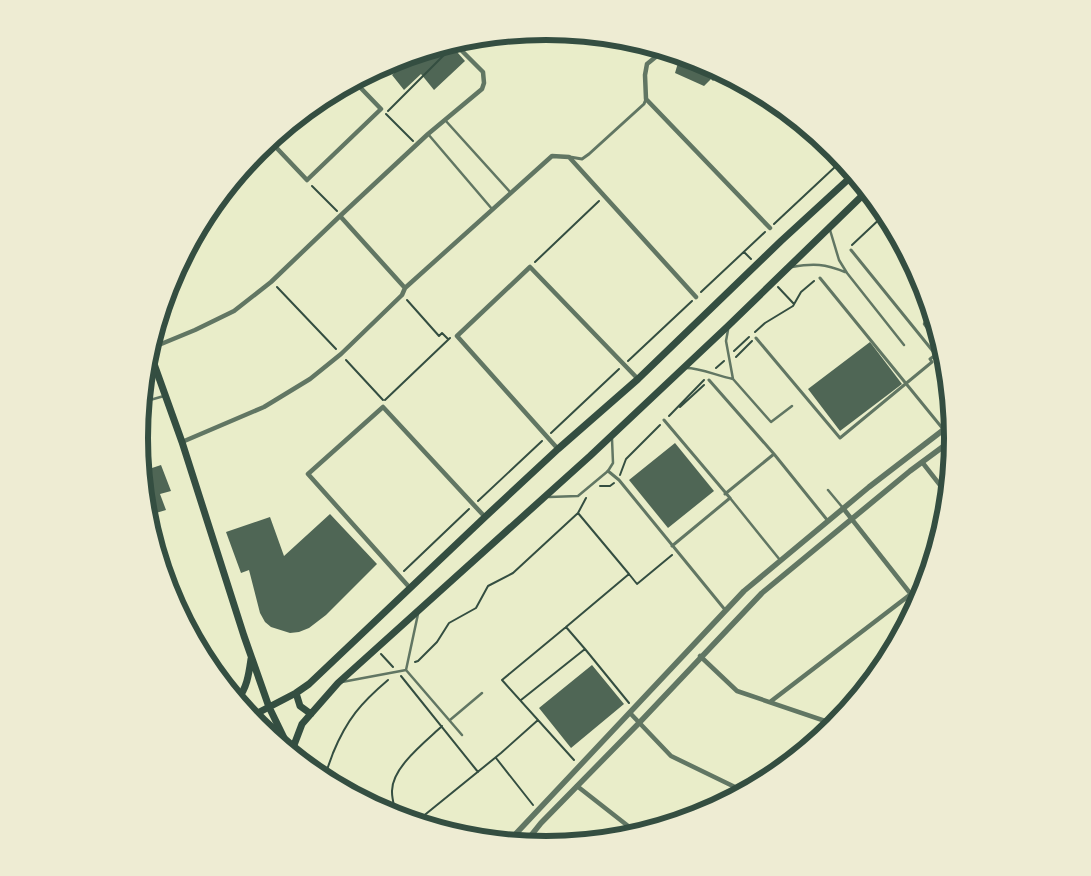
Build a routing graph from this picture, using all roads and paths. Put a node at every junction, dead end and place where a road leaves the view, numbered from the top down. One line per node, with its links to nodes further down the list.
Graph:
1 (461, 50): 6 (street)
2 (445, 53): 8 (path)
3 (657, 56): 5 (street)
4 (359, 86): 11 (street)
5 (646, 99): 10 (street); 18 (street)
6 (445, 120): 7 (street); 13 (lane)
7 (428, 134): 8 (street); 16 (lane)
8 (418, 144): 17 (street)
9 (275, 146): 11 (street)
10 (569, 157): 13 (street); 14 (street)
11 (307, 180): 17 (path)
12 (848, 180): 43 (main road)
13 (511, 193): 16 (street)
14 (604, 196): 21 (path); 29 (street)
15 (862, 197): 19 (main road)
16 (492, 209): 27 (street)
17 (340, 216): 25 (street); 27 (street)
18 (770, 228)
19 (829, 228): 22 (main road); 23 (lane)
20 (852, 250): 37 (street)
21 (530, 267): 32 (street); 43 (street)
22 (789, 267): 23 (lane); 26 (main road)
23 (847, 273): 35 (lane)
24 (820, 278): 45 (street)
25 (271, 282): 36 (street); 38 (path)
26 (773, 282): 30 (path); 31 (main road)
27 (405, 288): 28 (street)
28 (402, 295): 34 (path); 38 (street)
29 (696, 297)
30 (795, 304)
31 (728, 326): 41 (main road); 42 (lane)
32 (457, 336): 34 (path); 54 (street)
33 (756, 338): 45 (street)
34 (448, 339): 38 (path)
35 (904, 345)
36 (158, 346)
37 (934, 353)
38 (341, 354): 52 (street)
39 (935, 356): 45 (street)
40 (154, 365): 46 (main road)
41 (683, 368): 42 (lane); 51 (main road)
42 (733, 378): 48 (lane)
43 (638, 379): 54 (main road)
44 (709, 380): 55 (street)
45 (906, 383): 50 (street)
46 (165, 395): 47 (lane); 52 (main road)
47 (149, 400)
48 (792, 406)
49 (664, 420): 62 (street)
50 (943, 430): 58 (street)
51 (612, 435): 57 (lane); 63 (main road)
52 (182, 442): 83 (main road)
53 (944, 446): 56 (street)
54 (558, 449): 67 (main road)
55 (774, 454): 62 (street); 69 (street)
56 (922, 462): 59 (street); 60 (street)
57 (608, 471): 63 (lane); 70 (street)
58 (880, 479): 60 (street); 65 (street)
59 (940, 486)
60 (888, 489): 68 (street)
61 (828, 490): 65 (lane)
62 (725, 494): 64 (street)
63 (544, 497): 78 (main road)
64 (730, 498): 70 (street); 72 (lane)
65 (844, 508): 68 (street); 69 (street)
66 (578, 513): 73 (path)
67 (485, 517): 74 (main road); 74 (street)
68 (852, 519): 75 (street); 82 (street)
69 (828, 521): 72 (street)
70 (672, 546): 71 (street)
71 (676, 552): 73 (path); 77 (street)
72 (780, 560): 77 (street)
73 (629, 574): 79 (path)
74 (410, 588): 87 (main road)
75 (910, 594): 76 (street); 91 (street)
76 (908, 601)
77 (726, 610): 93 (street)
78 (419, 611): 80 (main road); 84 (lane)
79 (566, 626): 81 (path); 90 (path)
80 (377, 649): 85 (path); 86 (main road)
81 (585, 649): 90 (path); 93 (path)
82 (700, 656): 91 (street); 99 (street)
83 (252, 657): 89 (main road); 92 (main road)
84 (406, 670): 85 (lane); 96 (lane)
85 (397, 672): 86 (lane); 100 (path)
86 (338, 683): 95 (main road)
87 (296, 693): 92 (main road); 95 (main road)
88 (482, 693): 96 (lane)
89 (241, 694)
90 (520, 700): 97 (path)
91 (770, 702): 98 (street)
92 (269, 707): 94 (main road); 102 (main road)
93 (632, 711): 99 (street); 105 (street)
94 (258, 713)
95 (311, 714): 103 (main road)
96 (450, 720): 101 (lane)
97 (538, 720): 104 (path); 105 (path)
98 (825, 721)
99 (640, 722): 107 (street); 108 (street)
100 (442, 726): 106 (path); 109 (path)
101 (462, 735)
102 (284, 738)
103 (294, 746)
104 (496, 758): 106 (path); 110 (path)
105 (579, 766): 110 (street)
106 (478, 772): 111 (path)
107 (577, 786): 112 (street); 114 (street)
108 (737, 787)
109 (394, 806)
110 (537, 810): 113 (street)
111 (423, 816)
112 (628, 827)
113 (515, 835)
114 (531, 835)

